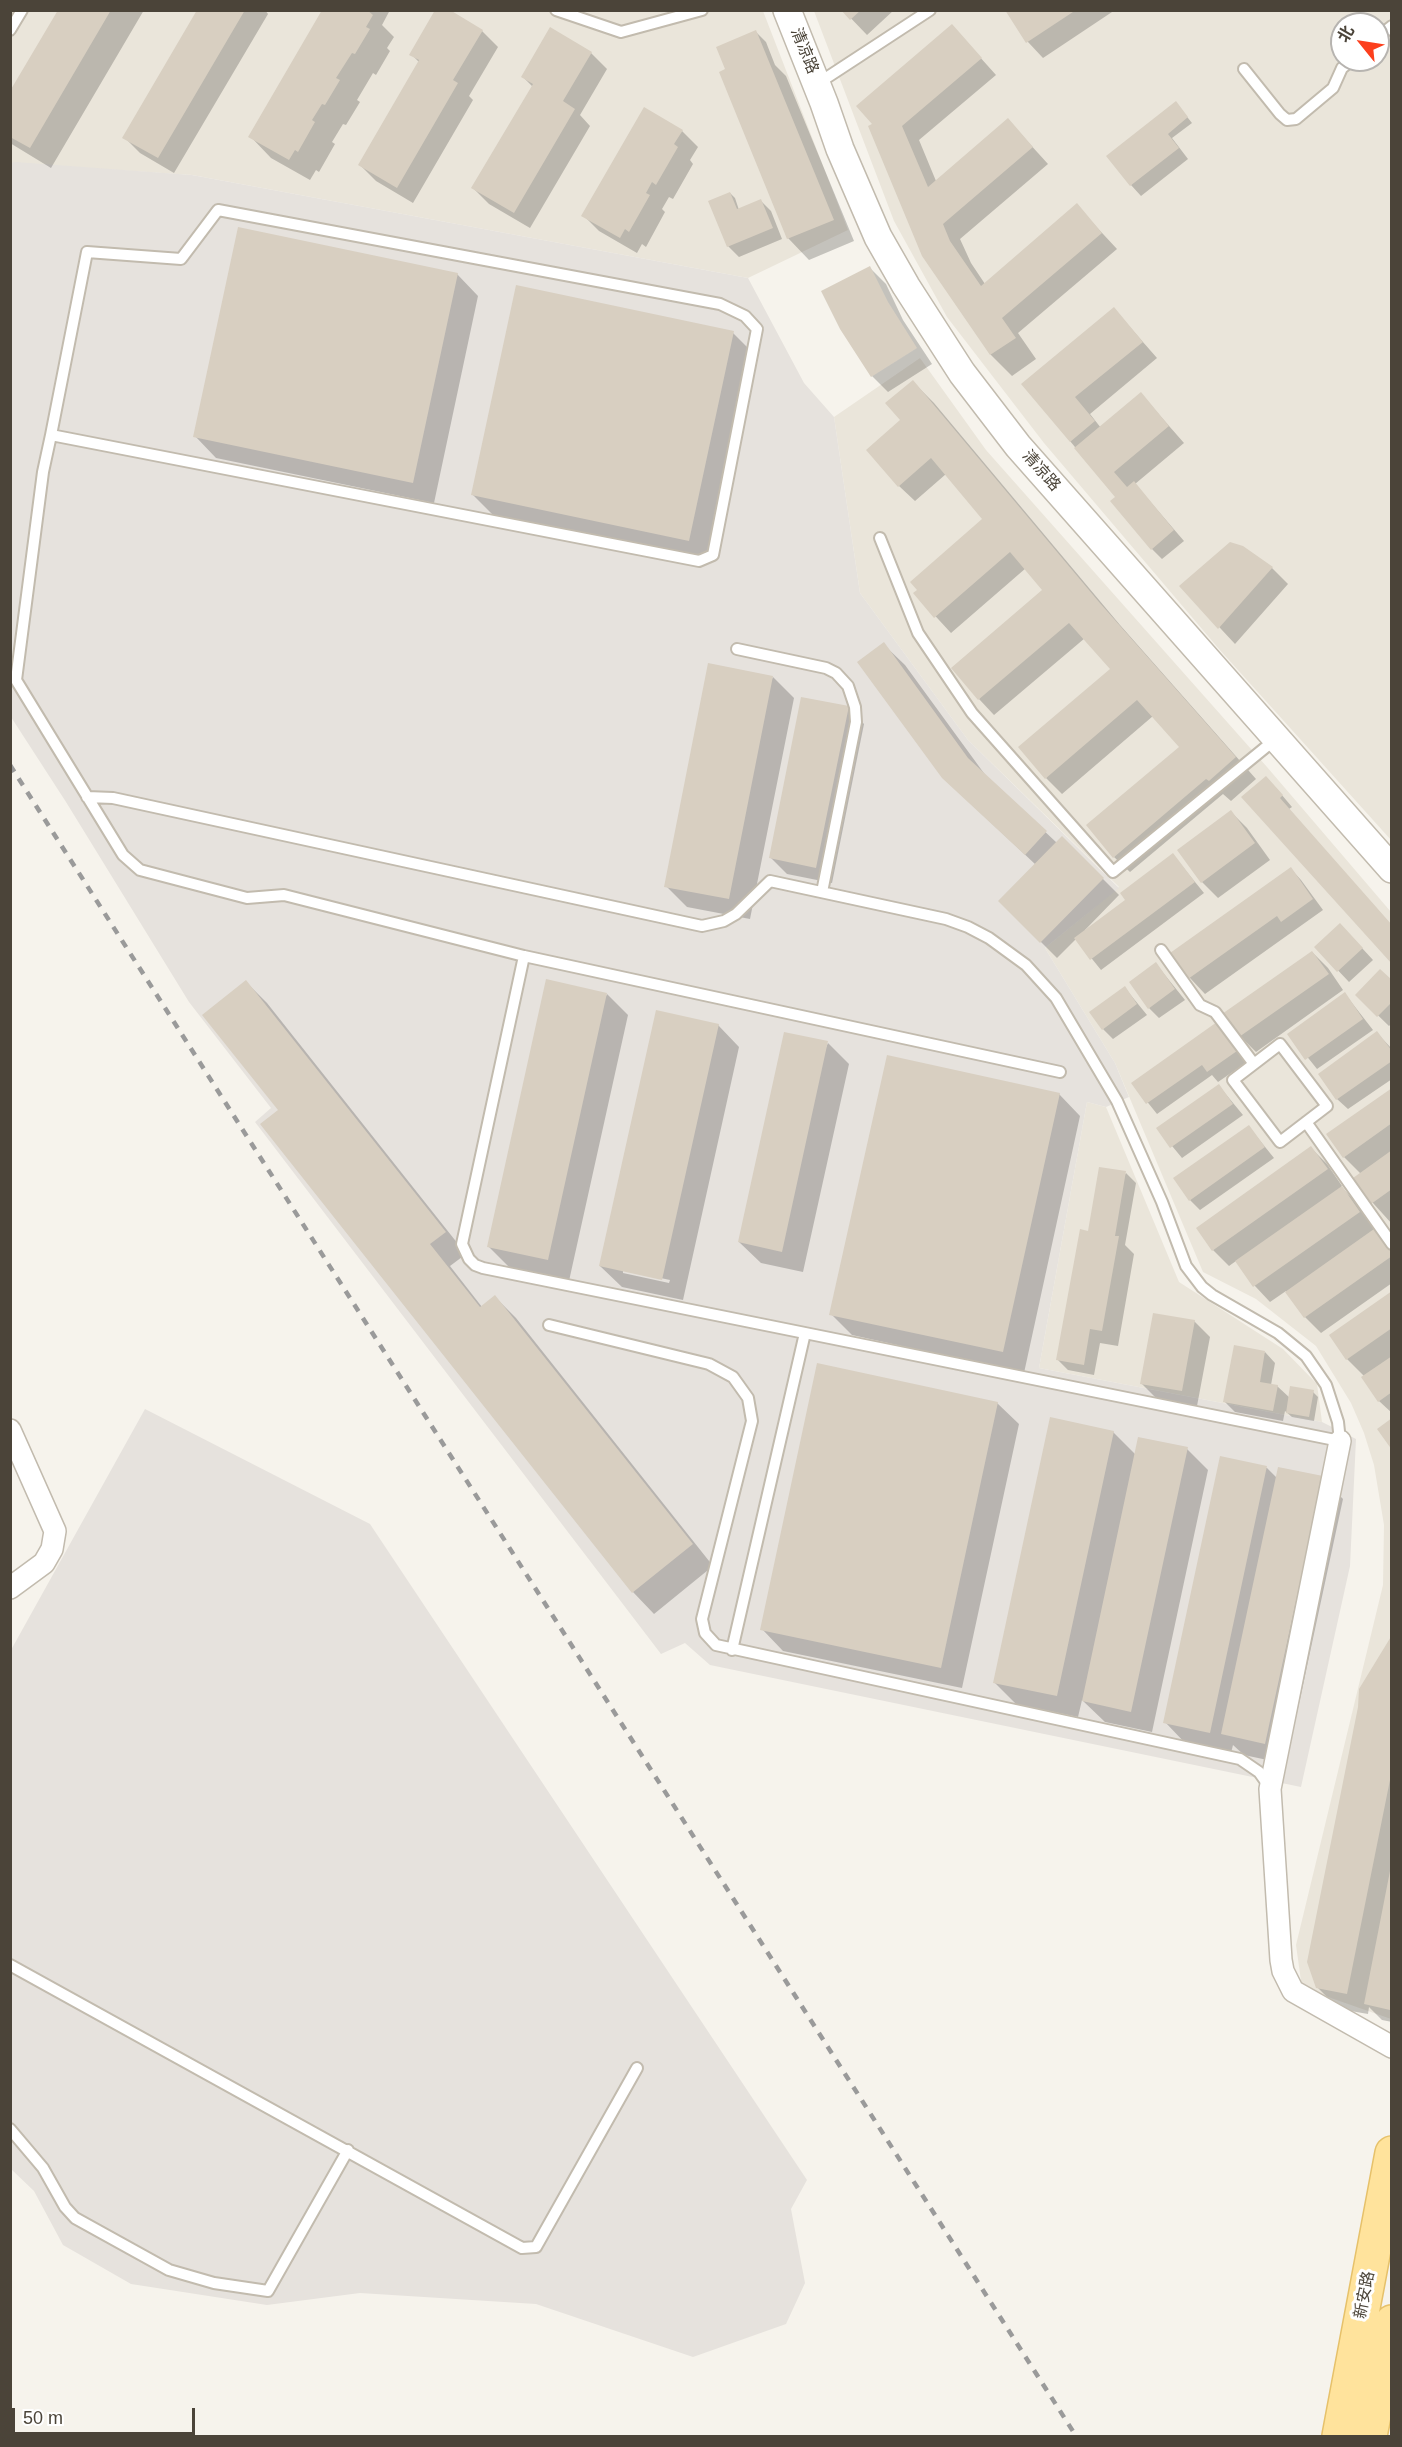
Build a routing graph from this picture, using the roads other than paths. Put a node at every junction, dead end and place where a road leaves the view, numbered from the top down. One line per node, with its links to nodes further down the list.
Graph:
1 (22, 10): 7 (lane)
2 (556, 10): 6 (lane)
3 (702, 10): 6 (lane)
4 (787, 10): 10 (street, 清凉路)
5 (930, 10): 10 (lane)
6 (666, 15)
7 (10, 30)
8 (1244, 69): 9 (lane)
9 (1340, 72)
10 (817, 84): 14 (street, 清凉路)
11 (51, 435): 11 (lane); 15 (lane)
12 (880, 538): 14 (lane)
13 (737, 649): 17 (lane)
14 (1277, 738): 16 (street, 清凉路)
15 (87, 797): 17 (lane); 19 (lane)
16 (1392, 869)
17 (822, 892): 27 (lane)
18 (1161, 950): 20 (lane)
19 (524, 956): 21 (lane); 25 (lane)
20 (1254, 1064): 22 (lane); 22 (lane)
21 (1060, 1072)
22 (1306, 1122): 23 (lane)
23 (1392, 1244)
24 (549, 1325): 29 (lane)
25 (805, 1333): 27 (lane); 29 (lane)
26 (10, 1430): 28 (street)
27 (1340, 1441): 30 (street)
28 (10, 1588)
29 (732, 1650): 30 (lane)
30 (1270, 1789): 32 (street)
31 (10, 1965): 35 (lane)
32 (1392, 2047)
33 (637, 2068): 35 (lane)
34 (10, 2128): 35 (lane)
35 (348, 2150)
36 (1392, 2153): 38 (main road, 新安路)
37 (1392, 2322): 39 (main road, 新安路)
38 (1339, 2436)
39 (1370, 2436)

